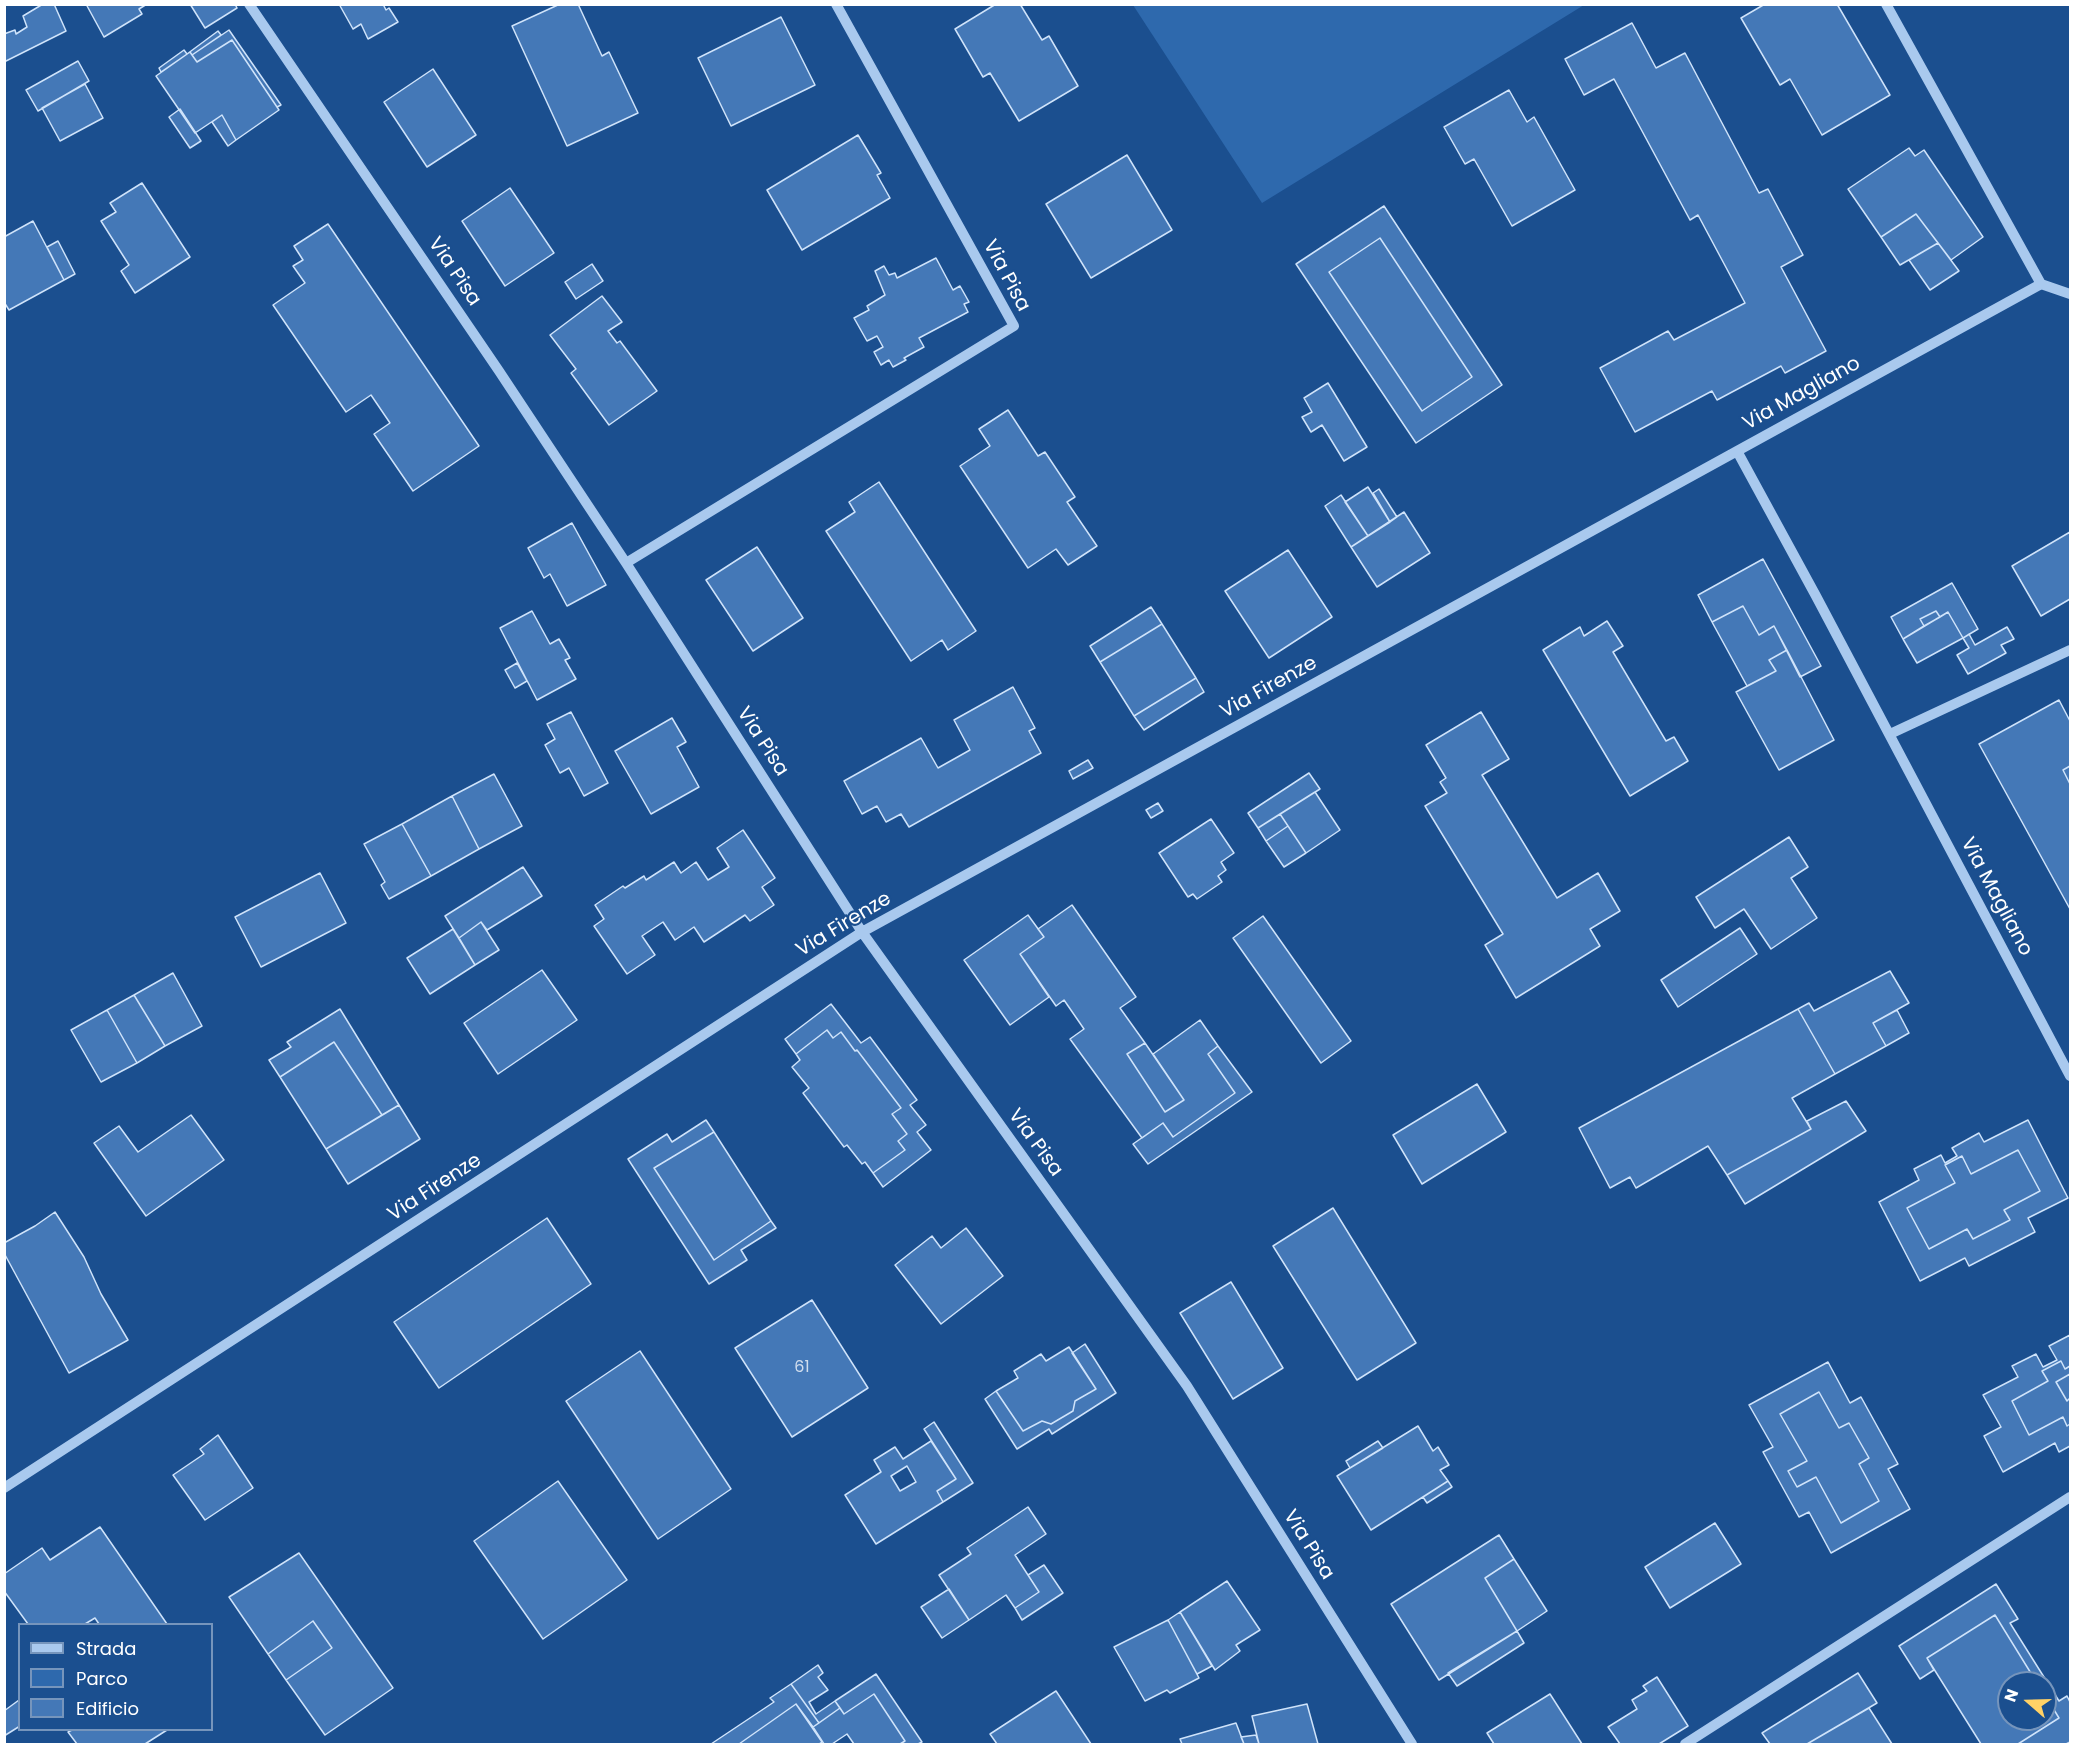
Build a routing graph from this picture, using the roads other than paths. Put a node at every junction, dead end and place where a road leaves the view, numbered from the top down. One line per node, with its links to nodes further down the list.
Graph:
1 (249, 4): 7 (street, Via Pisa)
2 (836, 4): 7 (street, Via Pisa)
3 (1886, 4): 4 (street)
4 (2041, 284): 5 (street); 6 (street, Via Magliano)
5 (2070, 294)
6 (1737, 451): 9 (street, Via Magliano); 10 (street, Via Firenze)
7 (626, 562): 10 (street, Via Pisa)
8 (2070, 650): 9 (street)
9 (1890, 734): 11 (street, Via Magliano)
10 (862, 932): 12 (street, Via Firenze); 14 (street, Via Pisa)
11 (2070, 1076)
12 (4, 1488)
13 (2070, 1497): 15 (street)
14 (1412, 1744)
15 (1685, 1744)

